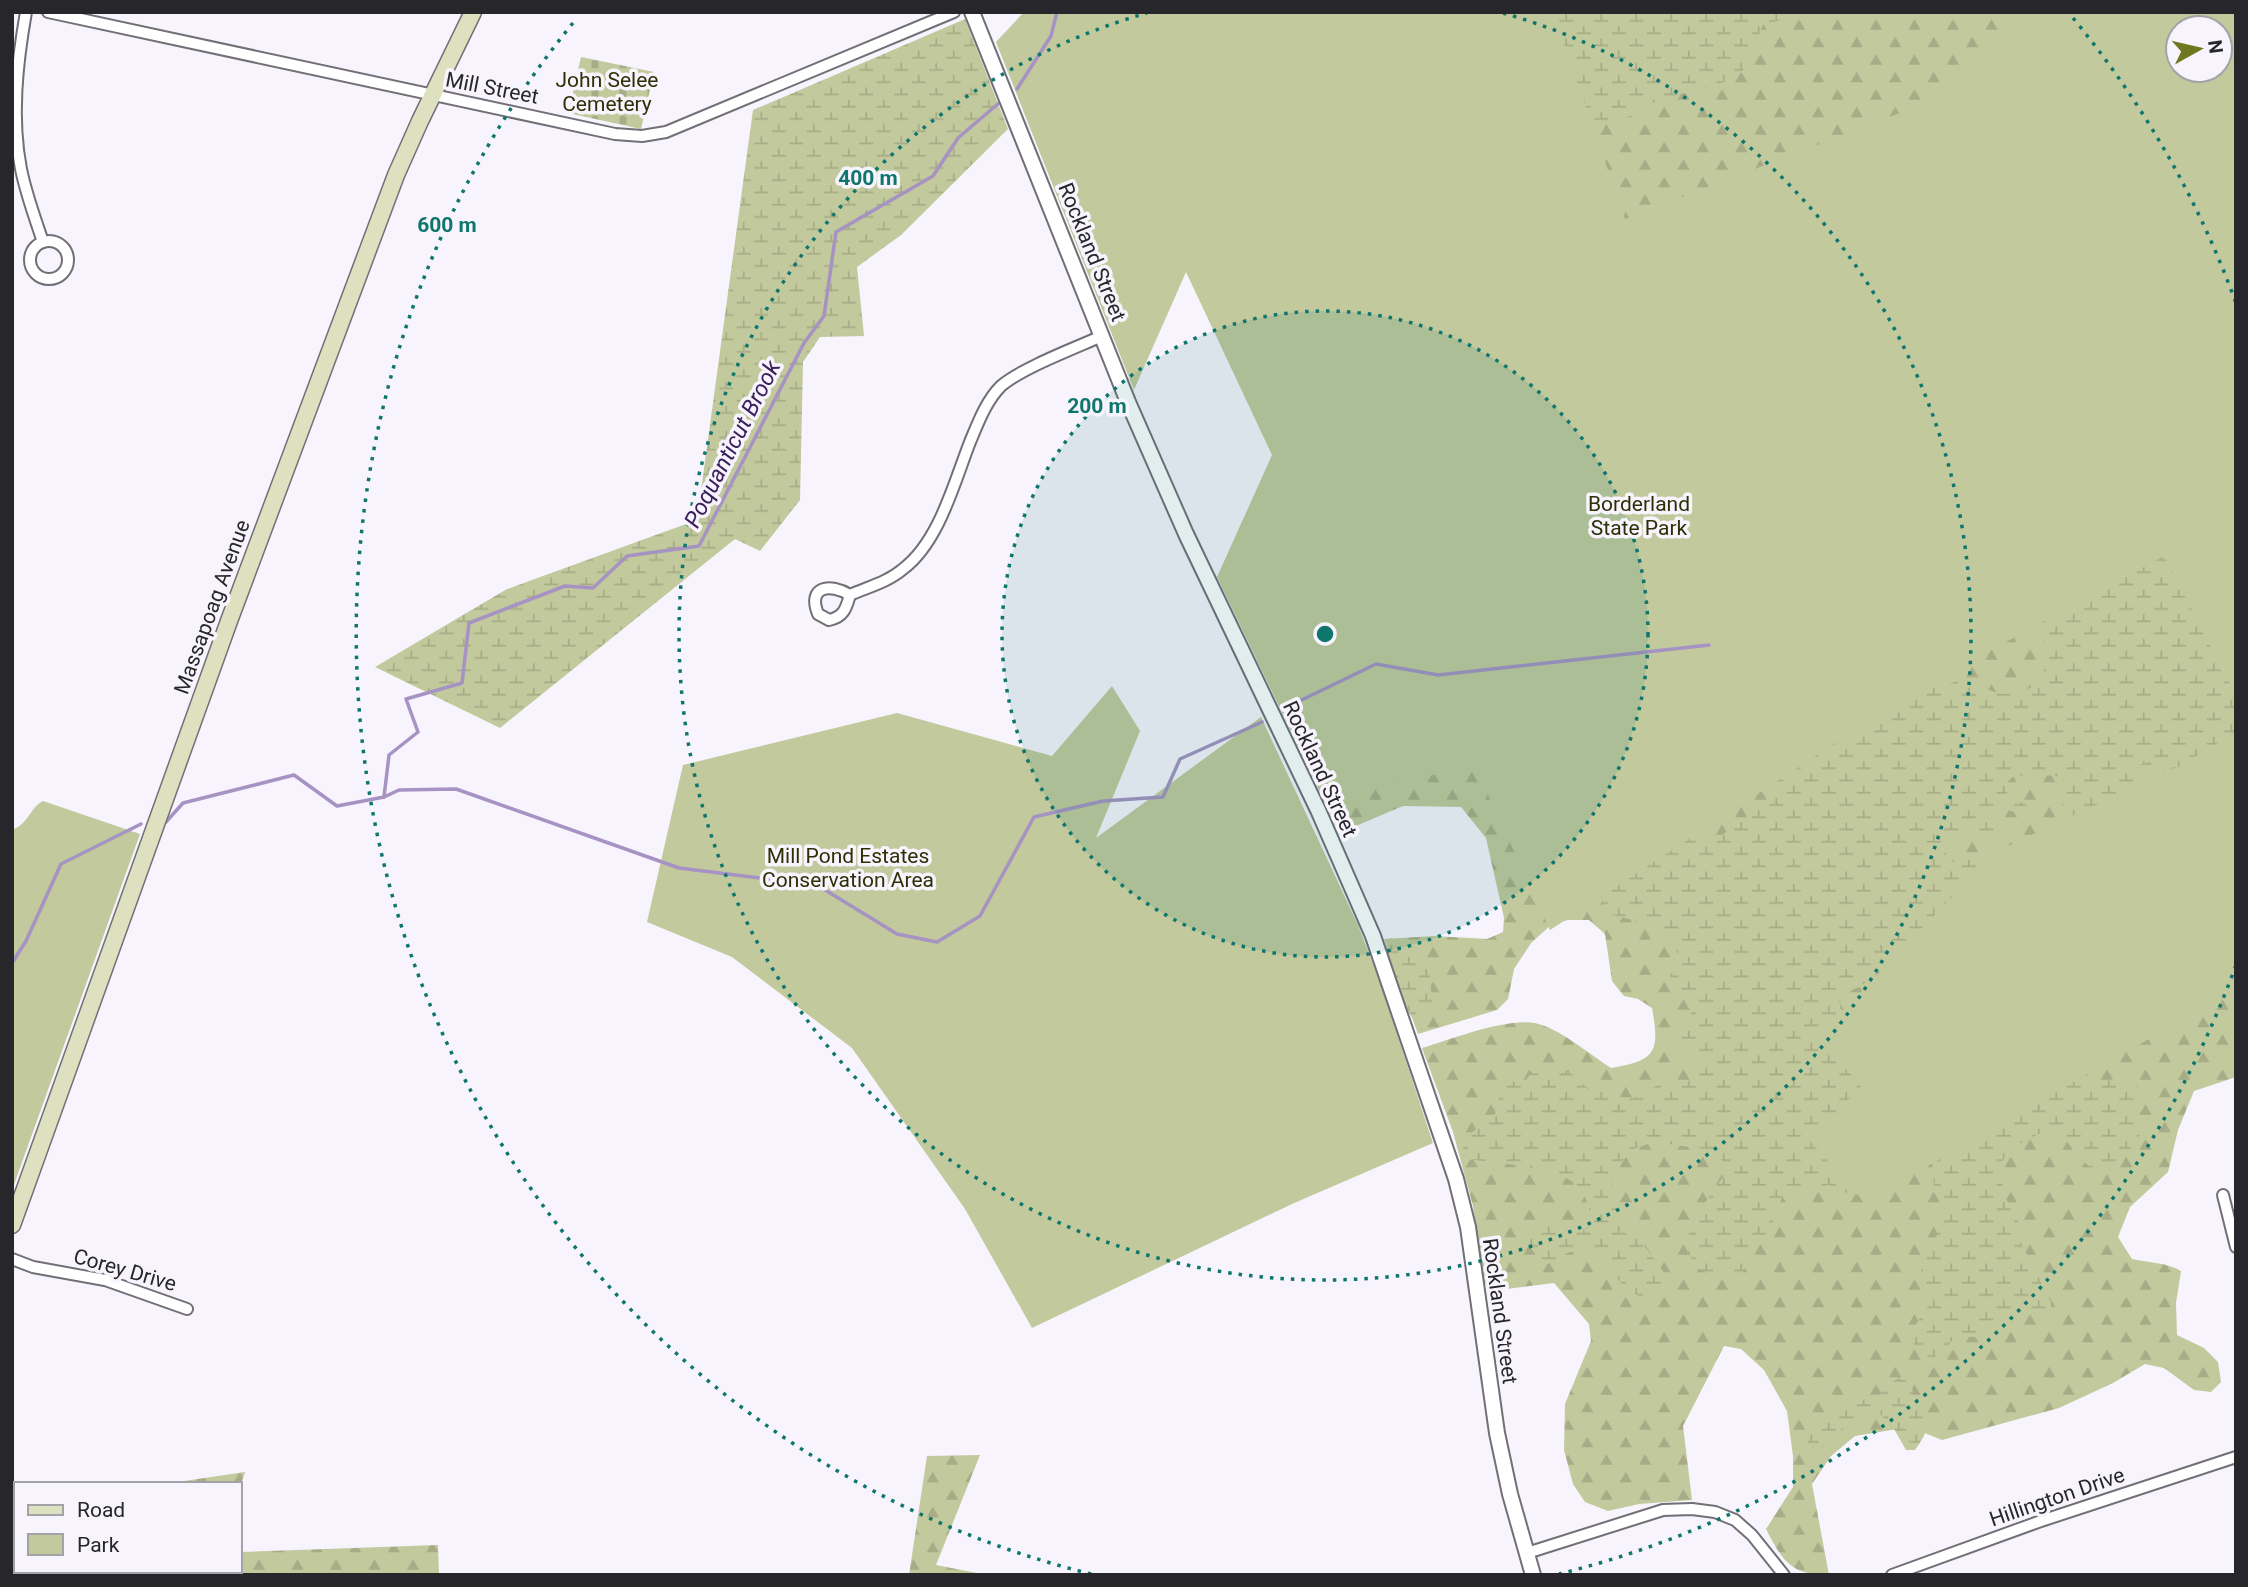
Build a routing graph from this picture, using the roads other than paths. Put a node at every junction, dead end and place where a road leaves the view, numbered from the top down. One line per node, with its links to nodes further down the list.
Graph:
1 (26, 12): 7 (street)
2 (48, 12): 6 (street, Mill Street)
3 (473, 12): 6 (main road, Massapoag Avenue)
4 (954, 12): 6 (street, Mill Street)
5 (972, 12): 8 (street, Rockland Street)
6 (432, 96): 11 (main road, Massapoag Avenue)
7 (43, 242)
8 (1102, 335): 9 (street); 16 (street, Rockland Street)
9 (850, 595)
10 (2222, 1195): 12 (street)
11 (12, 1225)
12 (2236, 1247)
13 (12, 1259): 14 (street, Corey Drive)
14 (187, 1309)
15 (2236, 1457): 19 (street, Hillington Drive)
16 (1527, 1553): 17 (street, Rockland Street); 18 (street)
17 (1532, 1575)
18 (1784, 1575)
19 (1892, 1575)

